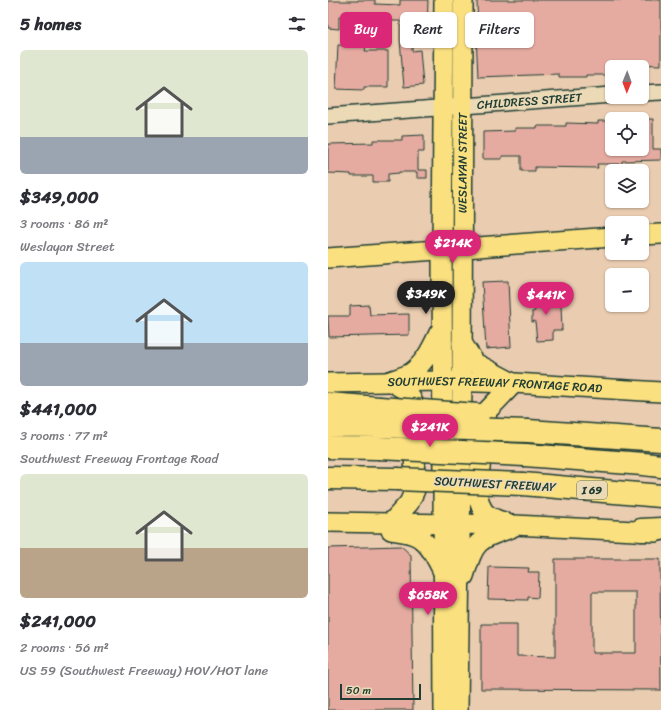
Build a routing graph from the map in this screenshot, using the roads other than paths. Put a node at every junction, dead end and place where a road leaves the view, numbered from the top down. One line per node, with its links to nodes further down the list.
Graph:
1 (444, 0): 7 (main road, WESLAYAN STREET)
2 (463, 0): 6 (main road, WESLAYAN STREET)
3 (661, 92): 4 (street)
4 (649, 93)
5 (605, 96): 6 (street, CHILDRESS STREET)
6 (463, 106): 7 (street, CHILDRESS STREET); 12 (main road, WESLAYAN STREET)
7 (444, 108): 8 (street, CHILDRESS STREET); 13 (main road, WESLAYAN STREET)
8 (328, 116)
9 (661, 234): 10 (main road)
10 (649, 235)
11 (605, 238): 12 (main road)
12 (462, 248): 13 (main road); 16 (main road, WESLAYAN STREET)
13 (442, 250): 14 (main road); 15 (main road, WESLAYAN STREET)
14 (328, 258)
15 (442, 327): 17 (main road, WESLAYAN STREET); 18 (main road)
16 (462, 343): 19 (main road, WESLAYAN STREET); 21 (main road)
17 (442, 381): 18 (main road, SOUTHWEST FREEWAY FRONTAGE ROAD); 19 (main road, SOUTHWEST FREEWAY FRONTAGE ROAD); 36 (main road, WESLAYAN STREET)
18 (390, 382): 20 (main road, SOUTHWEST FREEWAY FRONTAGE ROAD); 35 (main road)
19 (462, 382): 21 (main road, SOUTHWEST FREEWAY FRONTAGE ROAD); 36 (main road, WESLAYAN STREET)
20 (328, 383)
21 (514, 383): 22 (main road, SOUTHWEST FREEWAY FRONTAGE ROAD); 37 (main road)
22 (661, 392)
23 (328, 404): 24 (highway)
24 (379, 417): 25 (highway); 26 (highway, bridge)
25 (328, 425)
26 (528, 425): 27 (highway); 28 (highway)
27 (661, 437)
28 (661, 440)
29 (328, 447): 30 (highway, bridge)
30 (661, 466)
31 (329, 479): 32 (highway, SOUTHWEST FREEWAY / I 69, bridge)
32 (661, 496)
33 (328, 522): 34 (main road)
34 (363, 523): 35 (main road); 39 (main road)
35 (391, 523): 36 (main road)
36 (451, 523): 37 (main road); 39 (main road, WESLAYAN STREET); 40 (main road, WESLAYAN STREET)
37 (517, 525): 38 (main road); 40 (main road)
38 (654, 531)
39 (444, 573): 41 (main road, WESLAYAN STREET)
40 (458, 593): 42 (main road, WESLAYAN STREET)
41 (444, 710)
42 (458, 710)

